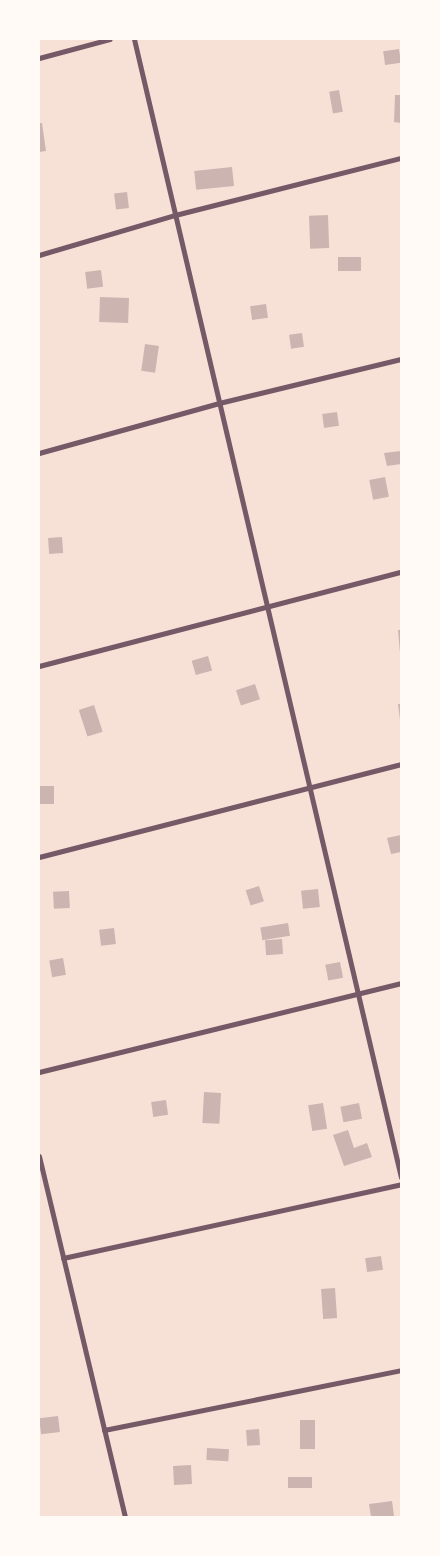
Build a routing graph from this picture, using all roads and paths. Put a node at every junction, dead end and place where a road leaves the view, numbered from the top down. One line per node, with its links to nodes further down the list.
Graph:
1 (110, 39): 3 (street)
2 (134, 39): 5 (street)
3 (39, 58)
4 (401, 158): 5 (street)
5 (175, 215): 6 (street); 8 (street)
6 (39, 255)
7 (401, 359): 8 (street)
8 (219, 403): 9 (street); 11 (street)
9 (39, 454)
10 (401, 572): 11 (street)
11 (266, 606): 12 (street); 14 (street)
12 (39, 666)
13 (401, 764): 14 (street)
14 (309, 787): 15 (street); 17 (street)
15 (39, 857)
16 (401, 983): 17 (street)
17 (359, 994): 18 (street); 20 (street)
18 (39, 1072)
19 (39, 1156): 22 (street)
20 (401, 1177)
21 (401, 1184): 22 (street)
22 (63, 1258): 24 (street)
23 (401, 1370): 24 (street)
24 (104, 1430): 25 (street)
25 (125, 1517)

